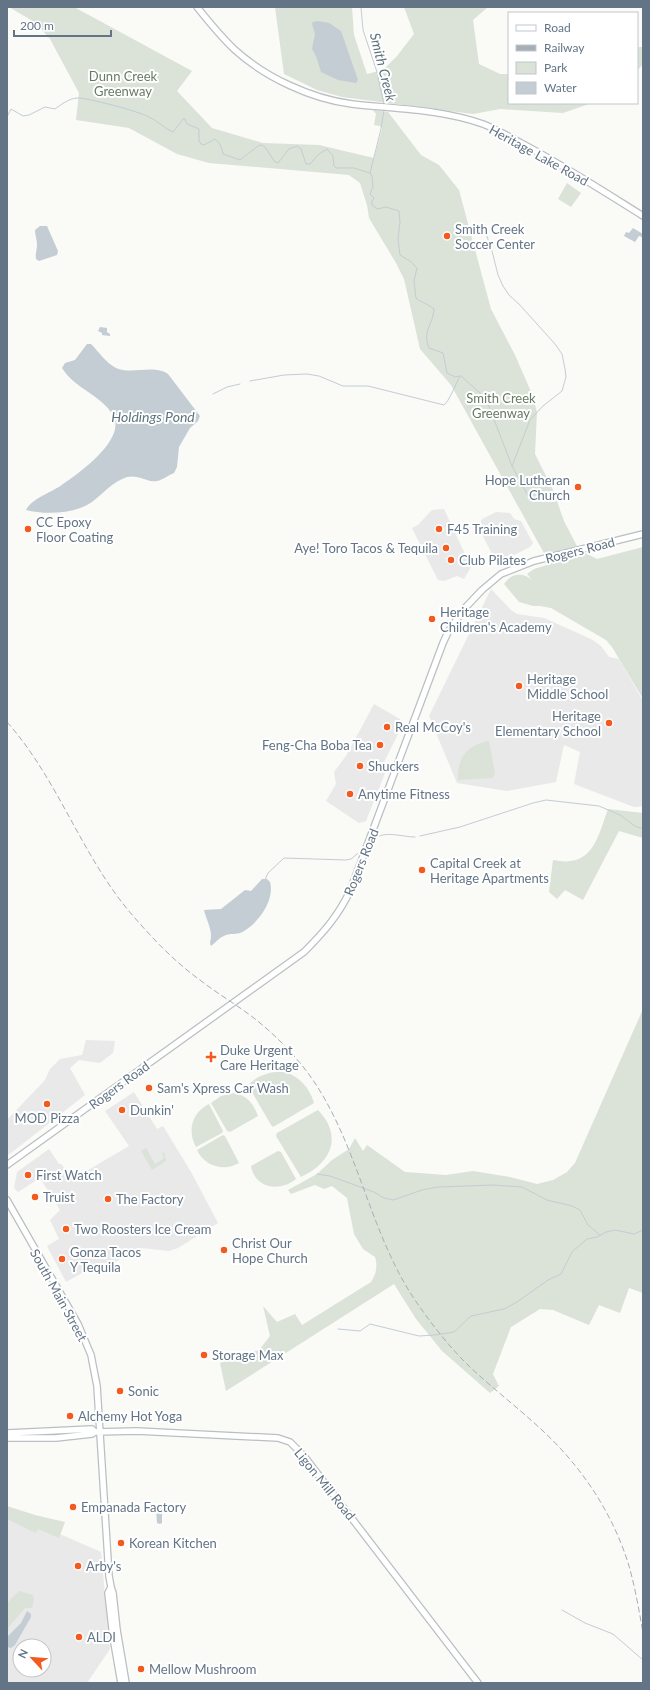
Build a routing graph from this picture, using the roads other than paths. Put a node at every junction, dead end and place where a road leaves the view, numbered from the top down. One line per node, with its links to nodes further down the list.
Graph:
1 (197, 7): 2 (main road, Heritage Lake Road)
2 (643, 216)
3 (643, 534): 4 (main road, Rogers Road)
4 (7, 1165)
5 (7, 1200): 6 (main road, South Main Street)
6 (97, 1431): 7 (main road, Ligon Mill Road); 8 (main road, Ligon Mill Road); 9 (main road, South Main Street); 11 (main road, Ligon Mill Road)
7 (7, 1433)
8 (7, 1438)
9 (110, 1587): 10 (main road, South Main Street); 10 (main road, South Main Street)
10 (124, 1683)
11 (478, 1683)

